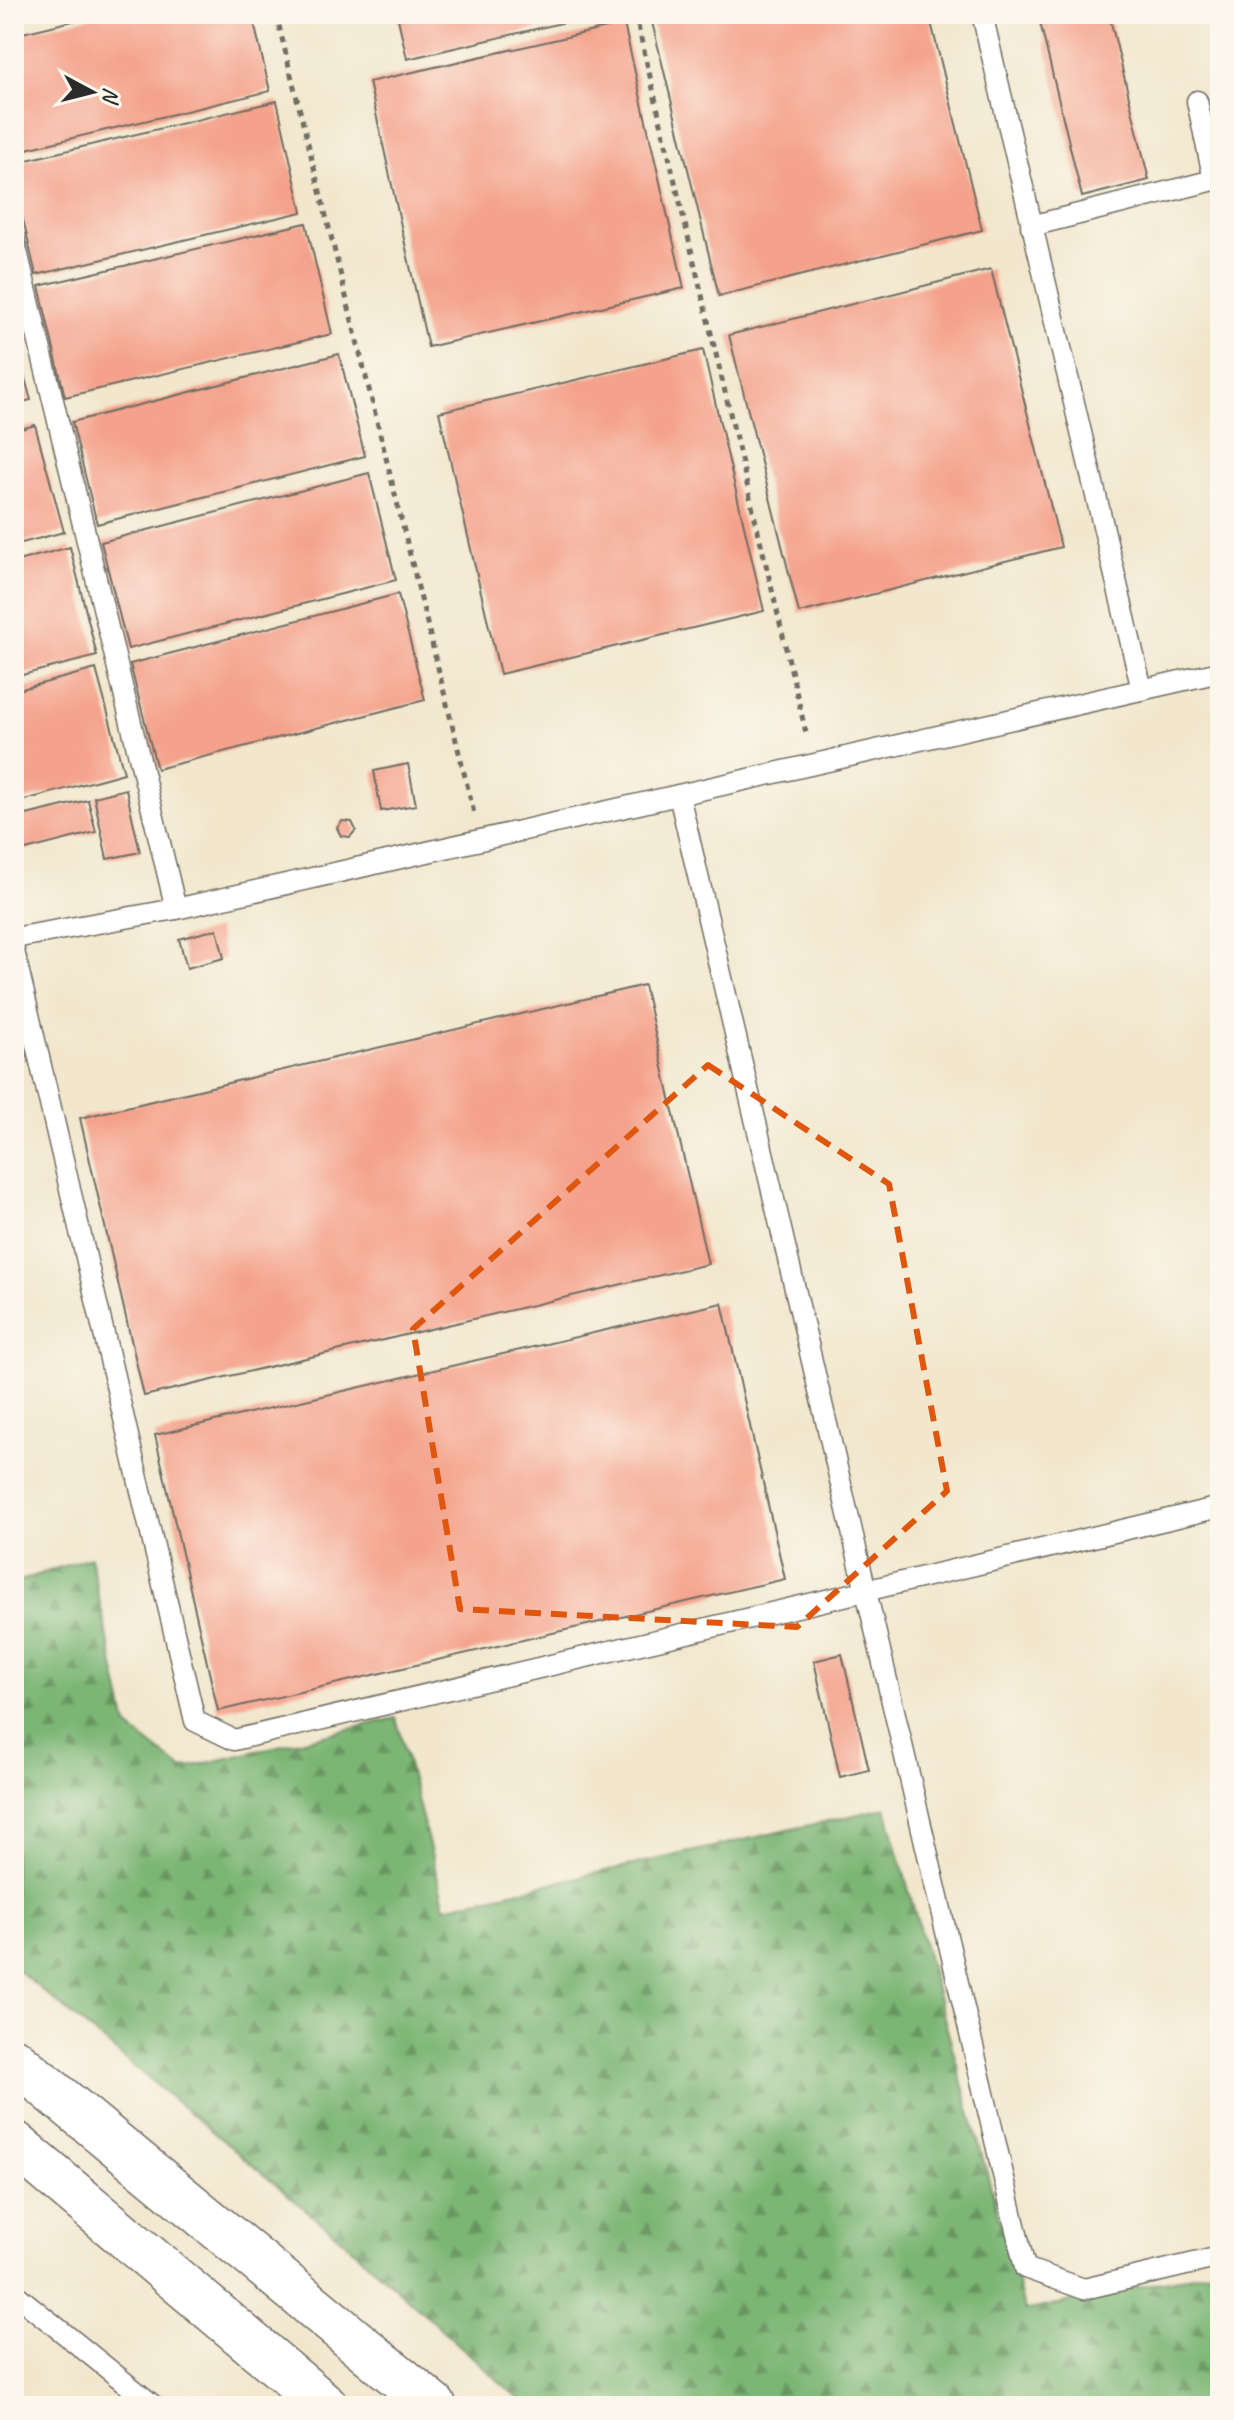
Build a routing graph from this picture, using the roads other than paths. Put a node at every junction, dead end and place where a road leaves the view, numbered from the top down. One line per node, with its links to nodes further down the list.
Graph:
1 (982, 14): 3 (lane)
2 (1197, 101): 3 (lane)
3 (1031, 226): 6 (lane)
4 (14, 239): 8 (lane)
5 (1220, 672): 6 (lane)
6 (1142, 690): 7 (lane)
7 (679, 795): 8 (lane); 12 (lane)
8 (176, 909): 9 (lane)
9 (14, 938)
10 (14, 951): 12 (lane)
11 (1220, 1507): 12 (lane)
12 (866, 1592): 15 (lane)
13 (14, 2060): 19 (highway)
14 (14, 2143): 18 (highway)
15 (1220, 2257)
16 (14, 2293): 17 (lane)
17 (154, 2406)
18 (326, 2406)
19 (434, 2406)

